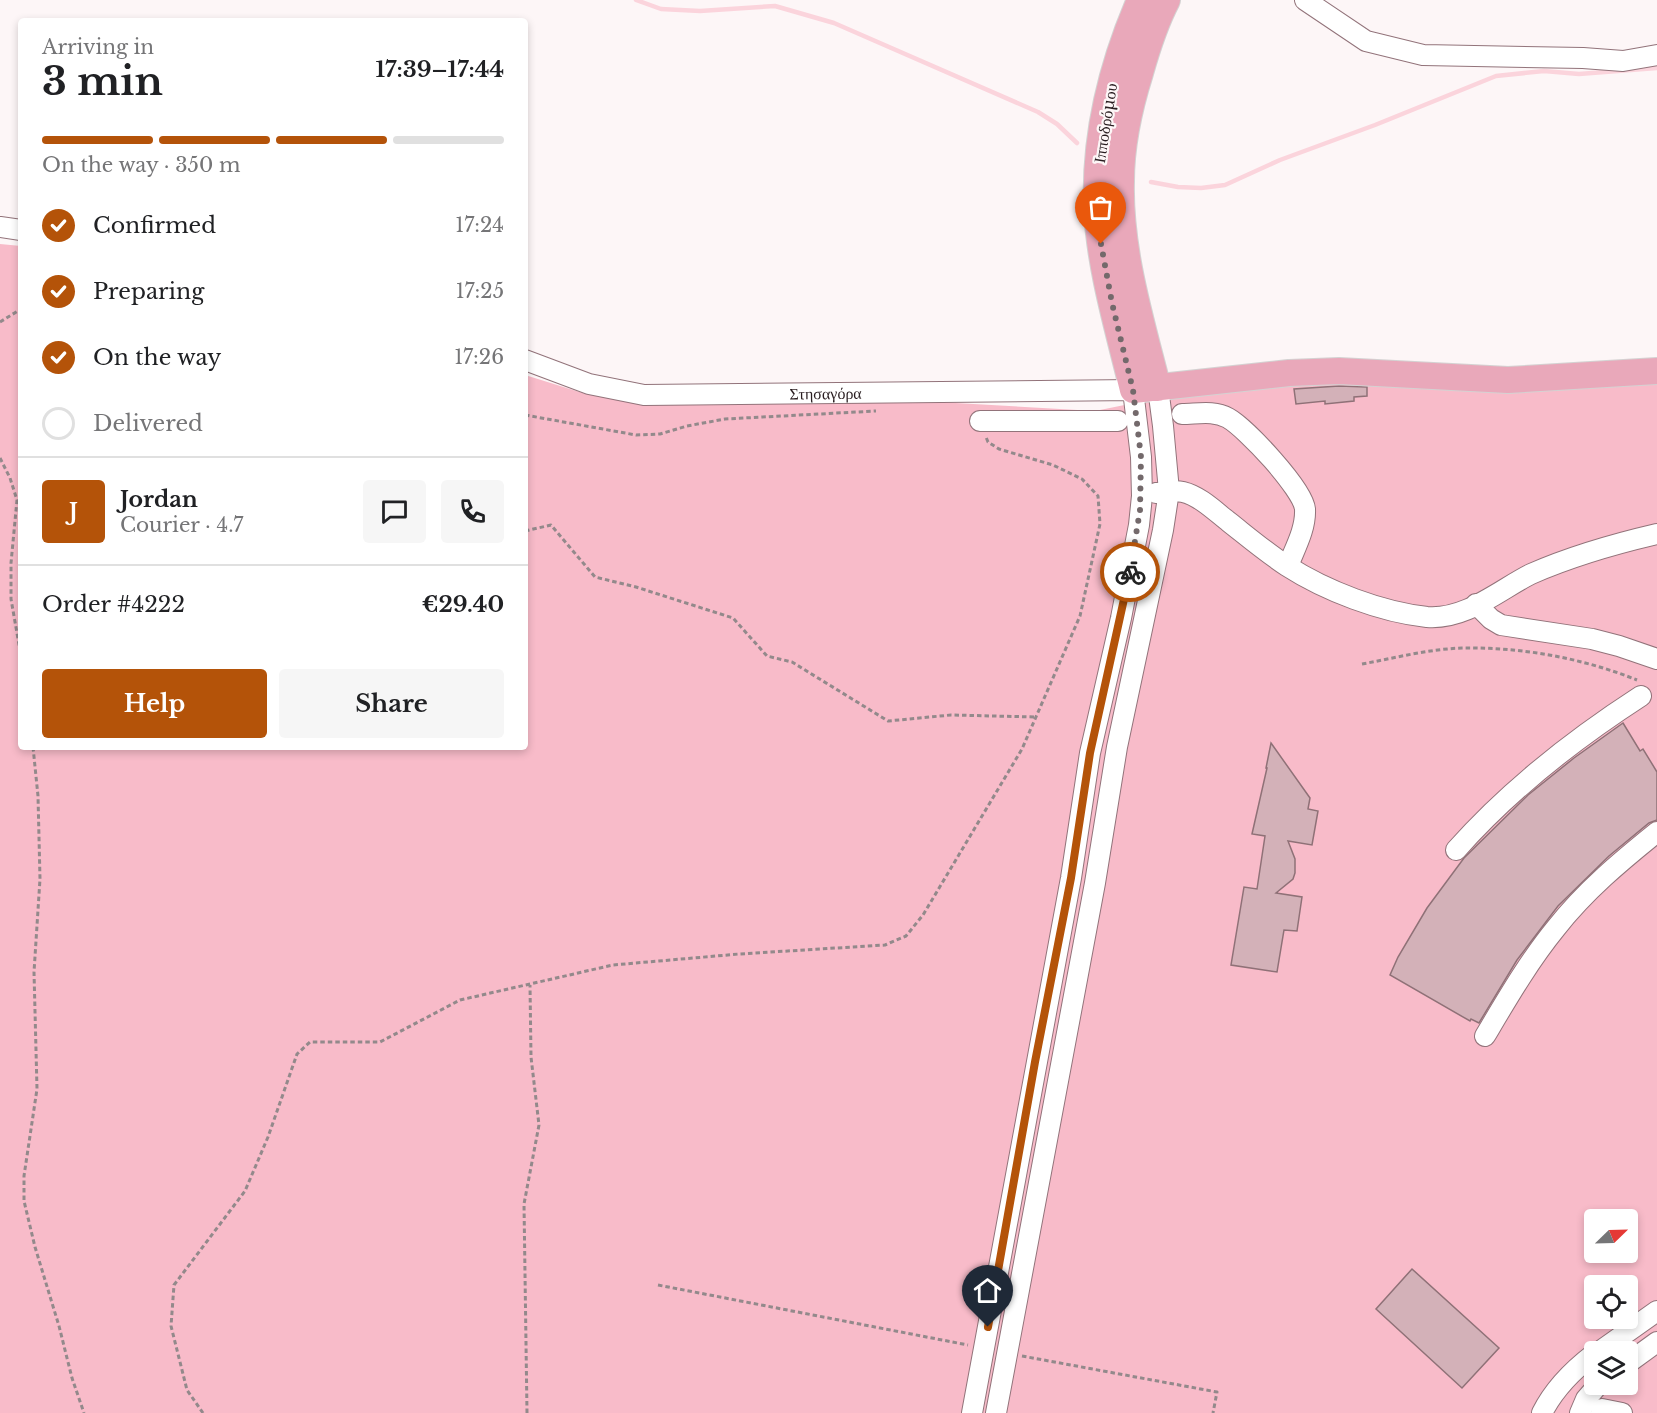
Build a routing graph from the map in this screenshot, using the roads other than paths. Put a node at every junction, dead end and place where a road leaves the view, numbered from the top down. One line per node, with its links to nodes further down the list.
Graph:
1 (1140, 0): 9 (main road, Ιπποδρόμου)
2 (1167, 0): 9 (main road, Ιπποδρόμου)
3 (1305, 0): 4 (street)
4 (1657, 55)
5 (0, 227): 6 (street)
6 (18, 230)
7 (528, 361): 9 (street, Στησαγόρα)
8 (1657, 371): 9 (main road)
9 (1145, 389): 13 (street); 14 (street)
10 (1182, 414): 16 (street)
11 (980, 421): 12 (street)
12 (1118, 421)
13 (1168, 491): 14 (street); 16 (street); 23 (street)
14 (1142, 496): 22 (street)
15 (1657, 534): 17 (street)
16 (1287, 566): 17 (street)
17 (1476, 604): 18 (street)
18 (1657, 659)
19 (1643, 689): 21 (street)
20 (1657, 832): 24 (street)
21 (1456, 850)
22 (1071, 878): 23 (street); 31 (street)
23 (1095, 883): 32 (street)
24 (1485, 1036)
25 (1657, 1311): 26 (street)
26 (1615, 1341)
27 (1657, 1342): 28 (street)
28 (1638, 1356)
29 (1584, 1362): 33 (street)
30 (1589, 1395): 34 (street)
31 (972, 1413)
32 (996, 1413)
33 (1542, 1413)
34 (1580, 1413)
35 (1601, 1413): 36 (street)
36 (1622, 1413)

